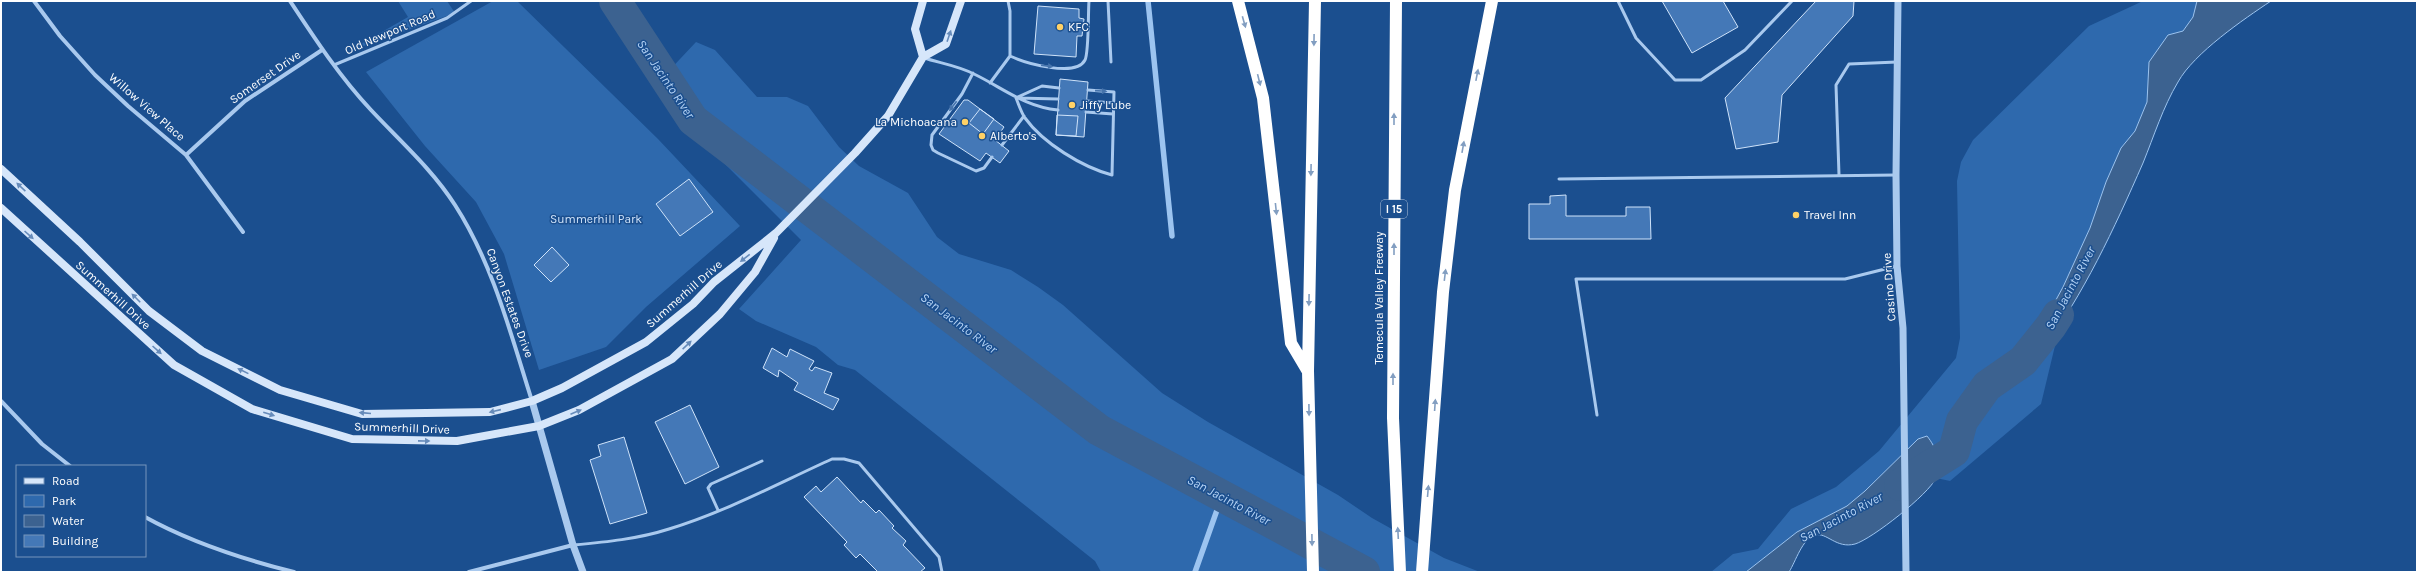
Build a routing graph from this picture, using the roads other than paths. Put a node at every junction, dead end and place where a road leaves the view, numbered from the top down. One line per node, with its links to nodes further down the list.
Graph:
1 (34, 1): 35 (street, Willow View Place)
2 (290, 1): 16 (street, Canyon Estates Drive)
3 (471, 1): 21 (lane, Old Newport Road)
4 (923, 1): 18 (main road)
5 (961, 1): 18 (main road, Summerhill Drive, one-way to 5)
6 (1008, 1): 17 (lane)
7 (1089, 1): 17 (lane, one-way to 7)
8 (1108, 1): 19 (lane)
9 (1238, 1): 45 (highway, one-way to 45)
10 (1315, 1): 45 (highway, one-way to 45)
11 (1396, 1): 60 (highway, Temecula Valley Freeway / I 15, one-way to 11)
12 (1492, 1): 61 (highway, one-way to 12)
13 (1618, 1): 14 (lane)
14 (1792, 1)
15 (1898, 1): 20 (street, Casino Drive)
16 (322, 50): 21 (street, Canyon Estates Drive); 35 (street, Somerset Drive)
17 (1010, 56): 23 (lane)
18 (923, 57): 22 (lane); 43 (main road, Summerhill Drive)
19 (1111, 62)
20 (1897, 62): 38 (street, Casino Drive); 39 (lane)
21 (334, 65): 47 (street, Canyon Estates Drive)
22 (973, 73): 23 (lane); 36 (lane, one-way to 36)
23 (990, 83): 26 (lane)
24 (1059, 88): 26 (lane)
25 (1088, 90): 29 (lane, one-way to 29)
26 (1016, 98): 27 (lane); 30 (lane); 33 (lane)
27 (1058, 99)
28 (1087, 101): 29 (lane)
29 (1114, 103): 32 (lane)
30 (1058, 110)
31 (1086, 112): 32 (lane)
32 (1113, 114): 33 (lane)
33 (1024, 116): 34 (lane)
34 (1002, 145)
35 (186, 155): 42 (street, Willow View Place)
36 (992, 157)
37 (1, 168): 47 (main road, Summerhill Drive, one-way to 37)
38 (1896, 174): 39 (lane); 44 (street, Casino Drive)
39 (1839, 175): 40 (lane)
40 (1559, 178)
41 (1, 208): 49 (main road, Summerhill Drive, one-way to 49)
42 (243, 232)
43 (776, 233): 47 (main road, Summerhill Drive, one-way to 47); 49 (main road, Summerhill Drive, one-way to 43)
44 (1897, 266): 48 (lane); 62 (street, Casino Drive)
45 (1308, 371): 59 (highway, one-way to 59)
46 (1, 401): 51 (street)
47 (532, 401): 49 (street, Canyon Estates Drive)
48 (1597, 415)
49 (540, 426): 54 (street, Canyon Estates Drive)
50 (762, 461): 52 (lane)
51 (69, 465)
52 (718, 510): 54 (lane); 58 (lane)
53 (146, 518): 55 (street)
54 (573, 546): 56 (street); 57 (street, Canyon Estates Drive)
55 (294, 572)
56 (469, 572)
57 (583, 572)
58 (942, 572)
59 (1313, 572)
60 (1400, 572)
61 (1422, 572)
62 (1906, 572)

